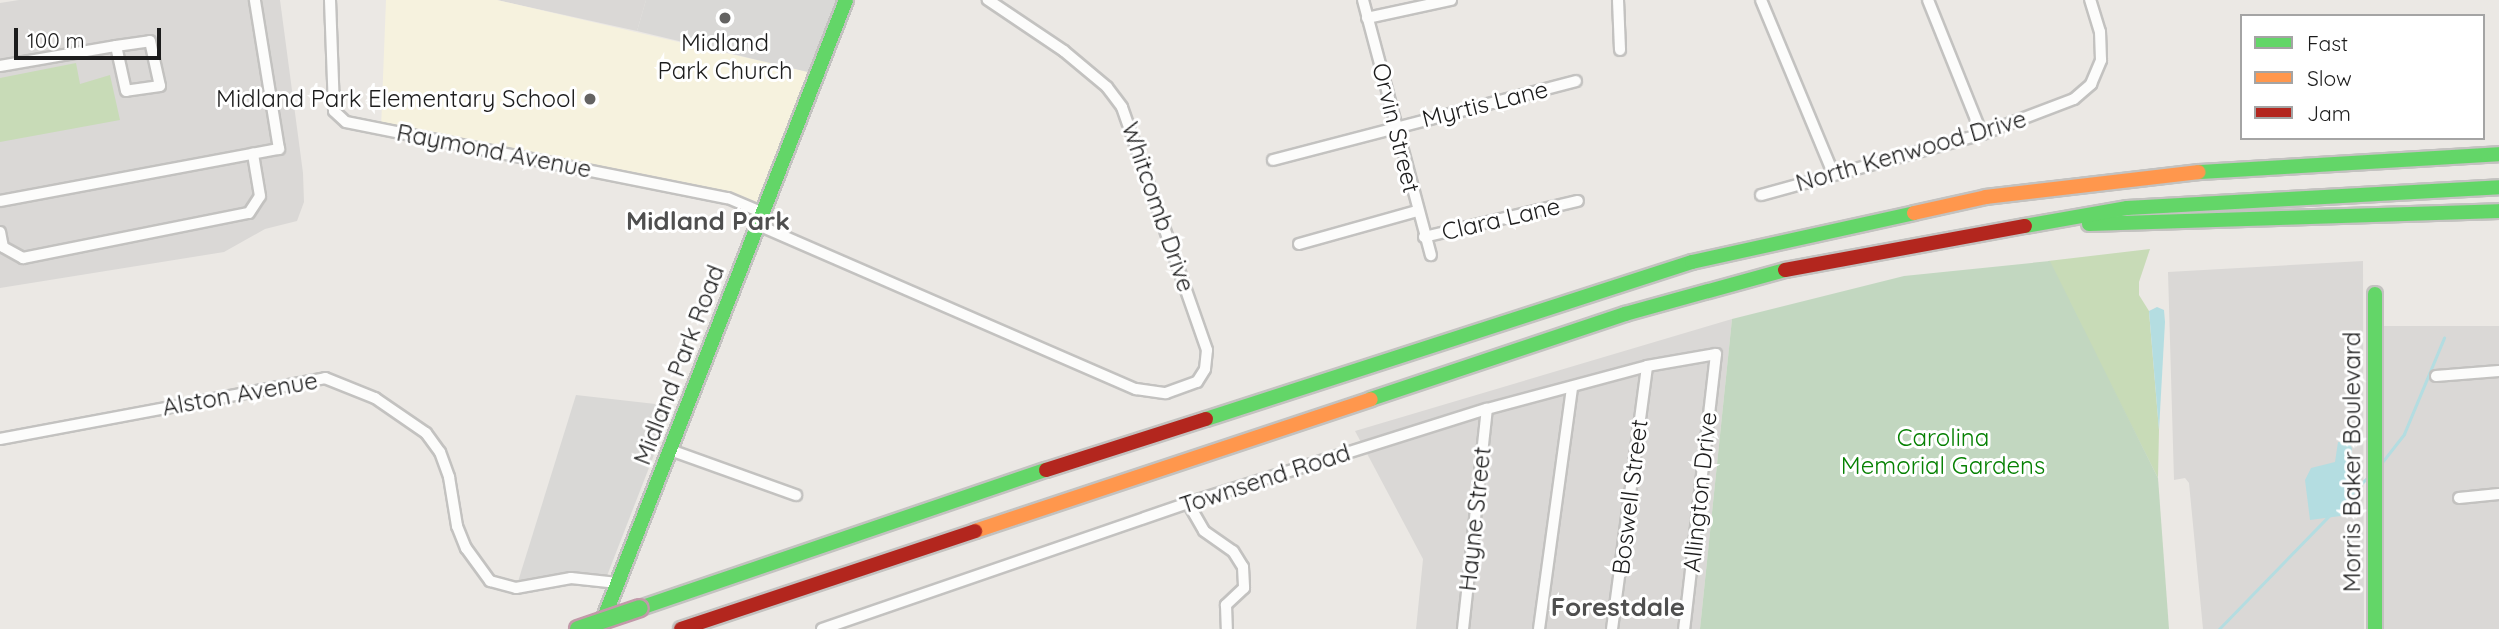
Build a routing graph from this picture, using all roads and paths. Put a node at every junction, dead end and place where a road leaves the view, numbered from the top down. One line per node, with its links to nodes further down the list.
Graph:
1 (255, 0): 19 (street)
2 (330, 0): 30 (street, Raymond Avenue)
3 (846, 0): 30 (main road, Midland Park Road)
4 (988, 0): 41 (street, Whitcomb Drive)
5 (1363, 0): 11 (street, Orvin Street)
6 (1451, 0): 11 (street)
7 (1618, 0): 13 (street)
8 (1761, 0): 23 (street)
9 (1928, 0): 17 (street)
10 (2090, 0): 17 (street, North Kenwood Drive)
11 (1367, 18): 16 (street, Orvin Street)
12 (116, 46): 12 (street); 14 (street)
13 (1620, 50)
14 (0, 66)
15 (1576, 81): 16 (street, Myrtis Lane)
16 (1395, 128): 22 (street, Myrtis Lane); 28 (street, Orvin Street)
17 (1982, 134): 23 (street, North Kenwood Drive)
18 (2499, 147): 21 (main road)
19 (253, 154): 26 (street); 32 (street)
20 (2499, 154): 21 (main road)
21 (2395, 159): 51 (main road, bridge)
22 (1273, 160)
23 (1833, 173): 25 (street, North Kenwood Drive)
24 (2499, 187): 31 (main road)
25 (1761, 195)
26 (0, 201)
27 (1578, 201): 33 (street, Clara Lane)
28 (1417, 211): 33 (street, Orvin Street); 34 (street)
29 (2499, 211): 31 (main road)
30 (761, 219): 41 (street, Raymond Avenue); 45 (main road, Midland Park Road)
31 (2005, 228): 53 (main road)
32 (0, 232)
33 (1424, 237): 35 (street, Orvin Street)
34 (1299, 244)
35 (1431, 255)
36 (2375, 294): 60 (main road, Morris Baker Boulevard)
37 (1716, 354): 38 (street, Townsend Road); 59 (street, Allington Drive)
38 (1647, 366): 42 (street, Townsend Road); 58 (street, Boswell Street)
39 (2499, 371): 40 (street)
40 (2435, 376)
41 (1109, 377)
42 (1572, 387): 43 (street, Townsend Road); 57 (street)
43 (1487, 409): 49 (street, Townsend Road); 56 (street, Hayne Street)
44 (0, 439): 50 (street, Alston Avenue)
45 (670, 450): 46 (street); 50 (main road, Midland Park Road)
46 (796, 495)
47 (2499, 495): 48 (street)
48 (2459, 498)
49 (1188, 503): 54 (street, Townsend Road); 55 (street)
50 (618, 583): 52 (main road, Midland Park Road)
51 (578, 629)
52 (600, 629)
53 (681, 629)
54 (822, 629)
55 (1227, 629)
56 (1463, 629)
57 (1538, 629)
58 (1612, 629)
59 (1685, 629)
60 (2375, 629)

